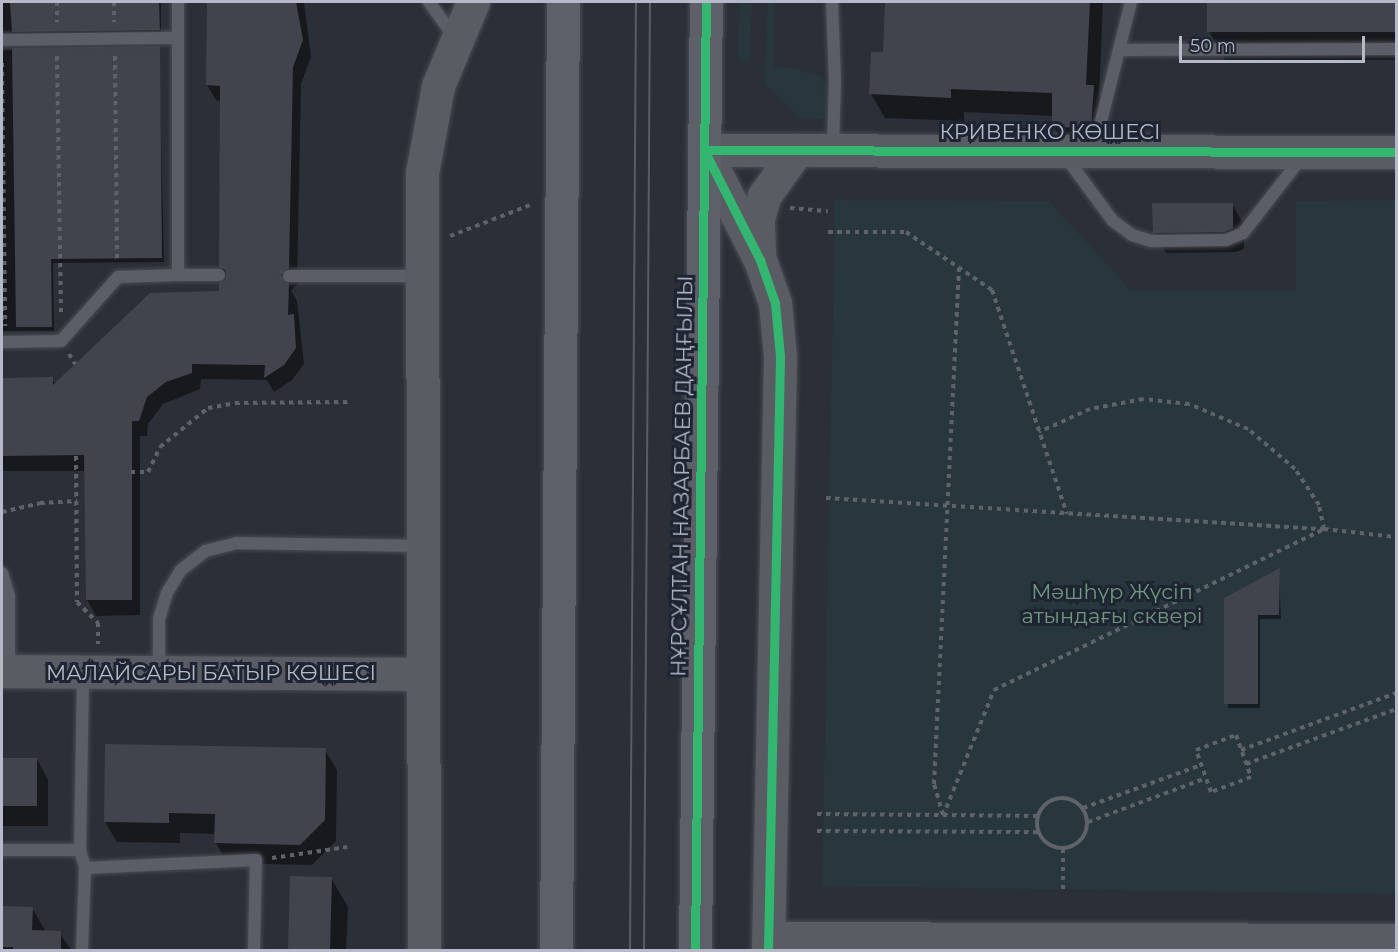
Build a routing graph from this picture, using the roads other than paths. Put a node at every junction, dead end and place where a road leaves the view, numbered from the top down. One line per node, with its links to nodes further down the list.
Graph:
1 (178, 2): 8 (lane)
2 (429, 2): 9 (lane)
3 (473, 2): 9 (street)
4 (563, 2): 42 (main road)
5 (706, 2): 15 (main road, НҰРСҰЛТАН НАЗАРБАЕВ ДАҢҒЫЛЫ)
6 (832, 2): 17 (lane)
7 (1131, 2): 12 (lane)
8 (178, 38): 10 (lane); 22 (lane)
9 (455, 39): 21 (street)
10 (2, 40)
11 (1396, 49): 12 (lane)
12 (1119, 50): 14 (lane)
13 (1060, 149): 14 (street, КРИВЕНКО КӨШЕСІ); 17 (street, КРИВЕНКО КӨШЕСІ); 18 (lane)
14 (1094, 149): 18 (street, КРИВЕНКО КӨШЕСІ)
15 (704, 150): 16 (street, КРИВЕНКО КӨШЕСІ); 20 (street); 43 (main road, НҰРСҰЛТАН НАЗАРБАЕВ ДАҢҒЫЛЫ)
16 (797, 150): 17 (street, КРИВЕНКО КӨШЕСІ); 20 (street)
17 (833, 151)
18 (1307, 151): 19 (street, КРИВЕНКО КӨШЕСІ)
19 (1396, 152)
20 (760, 260): 36 (street)
21 (422, 261): 24 (lane); 26 (street)
22 (178, 275): 23 (lane); 25 (lane)
23 (219, 275)
24 (289, 276)
25 (4, 342)
26 (422, 546): 30 (lane); 31 (street)
27 (2, 573): 28 (lane)
28 (5, 671): 29 (street, МАЛАЙСАРЫ БАТЫР КӨШЕСІ)
29 (90, 672): 30 (street, МАЛАЙСАРЫ БАТЫР КӨШЕСІ); 33 (lane)
30 (159, 672): 31 (street, МАЛАЙСАРЫ БАТЫР КӨШЕСІ)
31 (421, 674): 41 (street)
32 (2, 850): 33 (lane)
33 (80, 850): 34 (lane)
34 (85, 868): 39 (lane); 40 (lane)
35 (1396, 940): 38 (street)
36 (768, 944): 37 (street)
37 (1020, 944): 38 (street)
38 (1270, 945)
39 (82, 951)
40 (254, 951)
41 (424, 951)
42 (556, 951)
43 (696, 951)

